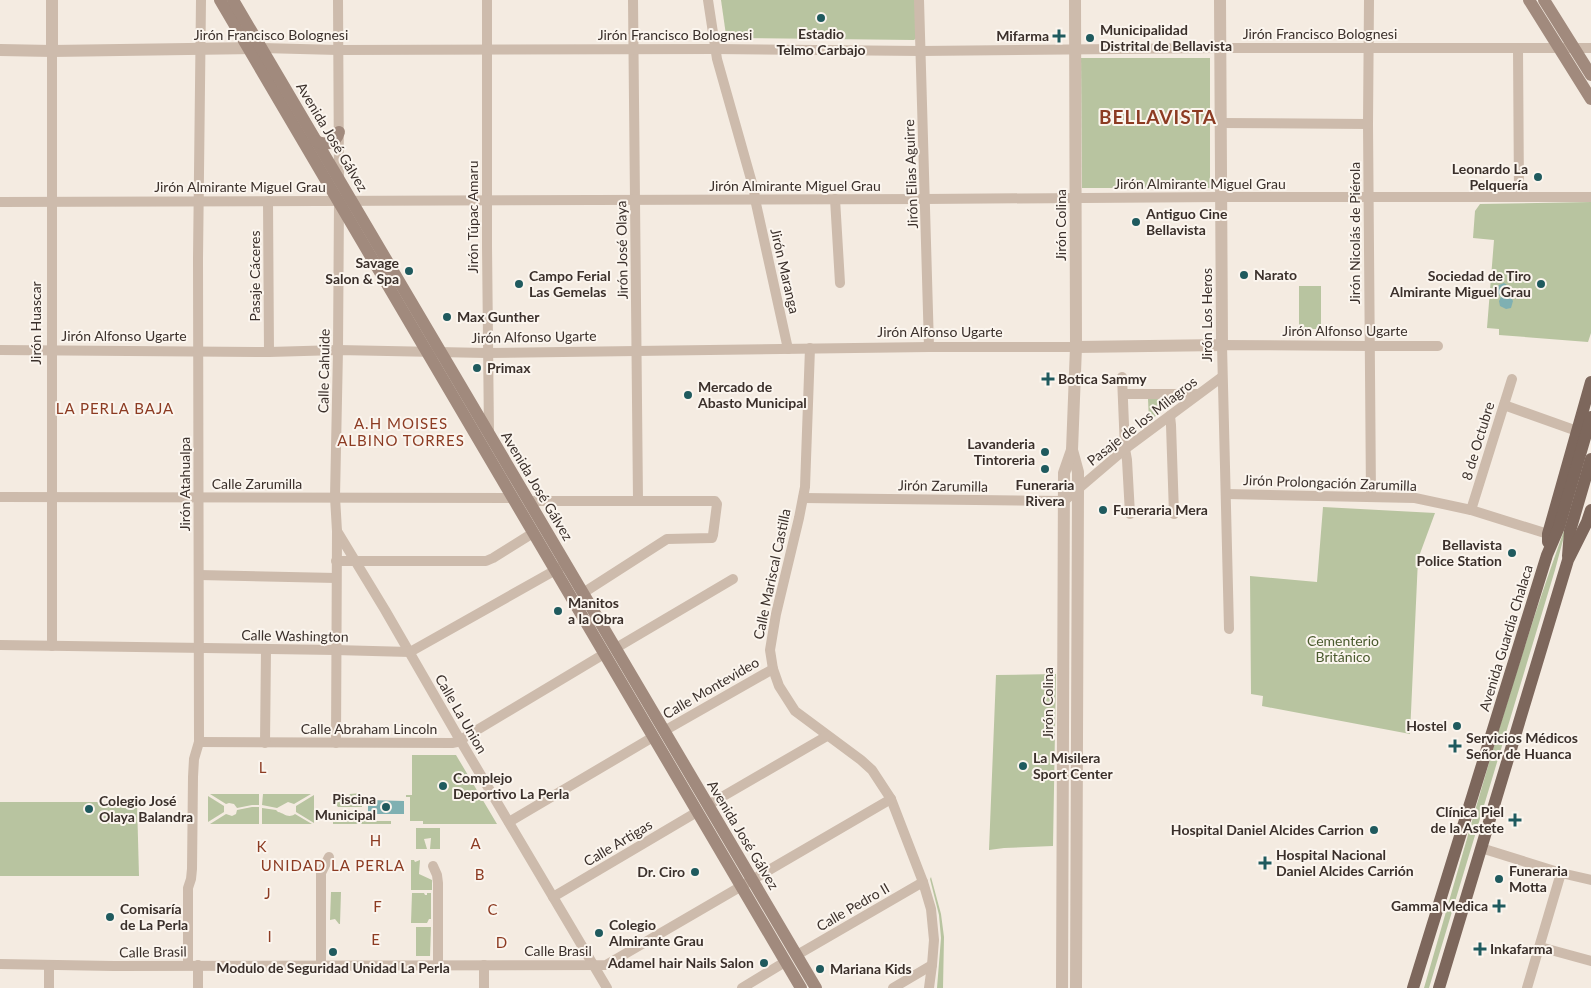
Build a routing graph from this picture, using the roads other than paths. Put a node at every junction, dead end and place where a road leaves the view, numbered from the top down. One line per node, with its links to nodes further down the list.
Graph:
1 (52, 0): 30 (street, Jirón Huascar)
2 (201, 0): 21 (street, Jirón Atahualpa)
3 (220, 0): 16 (main road, Avenida José Gálvez)
4 (233, 0): 17 (main road, Avenida José Gálvez)
5 (338, 0): 27 (street)
6 (487, 0): 28 (street, Jirón Túpac Amaru)
7 (633, 0): 29 (street, Jirón José Olaya)
8 (708, 0): 22 (street, Jirón Maranga)
9 (919, 0): 31 (street, Jirón Elias Aguirre)
10 (1075, 0): 23 (street, Jirón Colina)
11 (1220, 0): 18 (street, Jirón Los Heros)
12 (1369, 0): 24 (street, Jirón Nicolás de Piérola)
13 (1529, 0): 15 (main road)
14 (1544, 0): 19 (main road)
15 (1559, 47): 19 (street, Jirón Francisco Bolognesi); 25 (street, Jirón Francisco Bolognesi); 33 (main road)
16 (248, 48): 17 (street, Jirón Francisco Bolognesi); 21 (street, Jirón Francisco Bolognesi); 48 (main road, Avenida José Gálvez)
17 (262, 48): 27 (street, Jirón Francisco Bolognesi); 37 (main road, Avenida José Gálvez)
18 (1220, 48): 23 (street, Jirón Francisco Bolognesi); 24 (street, Jirón Francisco Bolognesi); 34 (street, Jirón Los Heros)
19 (1574, 48): 20 (street, Jirón Francisco Bolognesi); 32 (main road)
20 (1591, 48)
21 (200, 49): 30 (street, Jirón Francisco Bolognesi); 51 (street, Jirón Atahualpa)
22 (715, 49): 29 (street, Jirón Francisco Bolognesi); 31 (street, Jirón Francisco Bolognesi); 44 (street, Jirón Maranga)
23 (1076, 49): 31 (street, Jirón Francisco Bolognesi); 42 (street, Jirón Colina)
24 (1369, 49): 25 (street, Jirón Francisco Bolognesi); 35 (street, Jirón Nicolás de Piérola)
25 (1518, 49): 39 (street)
26 (0, 50): 30 (street, Jirón Francisco Bolognesi)
27 (338, 50): 28 (street, Jirón Francisco Bolognesi); 36 (street)
28 (487, 50): 29 (street, Jirón Francisco Bolognesi); 49 (street, Jirón Túpac Amaru)
29 (634, 50): 50 (street, Jirón José Olaya)
30 (52, 51): 53 (street, Jirón Huascar)
31 (921, 51): 46 (street, Jirón Elias Aguirre)
32 (1591, 75)
33 (1591, 99)
34 (1220, 123): 35 (street); 40 (street, Jirón Los Heros)
35 (1368, 124): 43 (street, Jirón Nicolás de Piérola)
36 (339, 132): 37 (main road); 38 (street)
37 (316, 141): 38 (main road, Avenida José Gálvez)
38 (339, 180): 48 (main road, Avenida José Gálvez)
39 (1519, 196): 41 (street, Jirón Almirante Miguel Grau); 43 (street, Jirón Almirante Miguel Grau)
40 (1221, 197): 42 (street, Jirón Almirante Miguel Grau); 43 (street, Jirón Almirante Miguel Grau); 55 (street, Jirón Los Heros)
41 (1591, 197)
42 (1076, 198): 46 (street, Jirón Almirante Miguel Grau); 59 (street, Jirón Colina)
43 (1369, 198): 56 (street, Jirón Nicolás de Piérola)
44 (755, 199): 45 (street, Jirón Almirante Miguel Grau); 50 (street, Jirón Almirante Miguel Grau); 60 (street, Jirón Maranga)
45 (835, 199): 46 (street, Jirón Almirante Miguel Grau); 54 (street)
46 (925, 199): 58 (street, Jirón Elias Aguirre)
47 (268, 200): 48 (street, Jirón Almirante Miguel Grau); 51 (street, Jirón Almirante Miguel Grau); 67 (street, Pasaje Cáceres)
48 (345, 200): 49 (street, Jirón Almirante Miguel Grau); 64 (street, Calle Cahuide); 68 (main road, Avenida José Gálvez); 69 (main road, Avenida José Gálvez)
49 (486, 200): 50 (street, Jirón Almirante Miguel Grau); 70 (street, Jirón Túpac Amaru)
50 (635, 200): 65 (street, Jirón José Olaya)
51 (199, 201): 53 (street, Jirón Almirante Miguel Grau); 66 (street, Jirón Atahualpa)
52 (0, 202): 53 (street, Jirón Almirante Miguel Grau)
53 (52, 202): 63 (street, Jirón Huascar)
54 (840, 283)
55 (1222, 344): 56 (street, Jirón Alfonso Ugarte); 59 (street, Jirón Alfonso Ugarte); 72 (street, Jirón Los Heros)
56 (1370, 346): 57 (street, Jirón Alfonso Ugarte); 90 (street, Jirón Nicolás de Piérola)
57 (1438, 346)
58 (929, 347): 59 (street, Jirón Alfonso Ugarte); 61 (street, Jirón Alfonso Ugarte)
59 (1076, 347): 83 (street, Jirón Colina)
60 (788, 348): 61 (street, Jirón Alfonso Ugarte); 65 (street, Jirón Alfonso Ugarte)
61 (810, 348): 93 (street, Calle Mariscal Castilla)
62 (0, 350): 63 (street, Jirón Alfonso Ugarte)
63 (51, 350): 66 (street, Jirón Alfonso Ugarte); 88 (street, Jirón Huascar)
64 (338, 350): 67 (street, Jirón Alfonso Ugarte); 69 (street, Jirón Alfonso Ugarte); 91 (street, Calle Cahuide)
65 (636, 350): 70 (street, Jirón Alfonso Ugarte); 95 (street, Jirón José Olaya)
66 (198, 351): 67 (street, Jirón Alfonso Ugarte); 89 (street, Jirón Atahualpa)
67 (269, 352)
68 (441, 352): 69 (street, Jirón Alfonso Ugarte); 70 (street, Jirón Alfonso Ugarte); 81 (main road, Avenida José Gálvez)
69 (427, 353): 92 (main road, Avenida José Gálvez)
70 (487, 353): 81 (street, Jirón Túpac Amaru)
71 (1122, 377): 75 (street)
72 (1222, 377): 76 (street, Pasaje de los Milagros); 86 (street, Jirón Los Heros)
73 (1512, 380): 77 (street, 8 de Octubre)
74 (1591, 382): 80 (main road, Avenida Guardia Chalaca)
75 (1123, 394): 76 (street); 82 (street)
76 (1198, 394): 78 (street, Pasaje de los Milagros)
77 (1504, 405): 80 (street); 97 (street, 8 de Octubre)
78 (1170, 416): 82 (street, Pasaje de los Milagros); 100 (street)
79 (1591, 417): 101 (main road)
80 (1577, 431): 104 (main road, Avenida Guardia Chalaca)
81 (489, 434): 94 (main road, Avenida José Gálvez)
82 (1125, 449): 85 (street, Pasaje de los Milagros); 99 (street)
83 (1072, 450): 85 (street, Jirón Colina); 96 (street, Jirón Colina)
84 (1591, 459): 101 (main road)
85 (1078, 488): 96 (street); 110 (street, Jirón Colina)
86 (1226, 494): 90 (street, Jirón Prolongación Zarumilla); 116 (street, Jirón Los Heros)
87 (0, 497): 88 (street, Calle Zarumilla)
88 (51, 497): 89 (street, Calle Zarumilla); 120 (street, Jirón Huascar)
89 (198, 497): 91 (street, Calle Zarumilla); 112 (street, Jirón Atahualpa)
90 (1371, 497): 97 (street, Jirón Prolongación Zarumilla)
91 (335, 498): 92 (street, Calle Zarumilla); 102 (street, Calle Cahuide)
92 (513, 498): 103 (main road, Avenida José Gálvez)
93 (803, 498): 96 (street, Jirón Zarumilla); 126 (street, Calle Mariscal Castilla)
94 (529, 501): 95 (street); 109 (main road, Avenida José Gálvez)
95 (638, 501): 115 (street)
96 (1064, 501): 111 (street, Jirón Colina)
97 (1471, 510): 104 (street, Jirón Prolongación Zarumilla)
98 (1591, 510): 106 (main road)
99 (1130, 514)
100 (1174, 514)
101 (1565, 529): 105 (main road, Avenida Guardia Chalaca); 106 (main road)
102 (337, 530): 107 (street, Calle Cahuide); 108 (street, Calle La Union)
103 (533, 532): 108 (street); 109 (main road, Avenida José Gálvez)
104 (1548, 534): 105 (main road, Avenida Guardia Chalaca)
105 (1548, 555): 174 (main road, Avenida Guardia Chalaca)
106 (1568, 560): 139 (main road)
107 (336, 561): 108 (street); 113 (street, Calle Cahuide)
108 (356, 562): 125 (street, Calle La Union)
109 (560, 567): 115 (main road, Avenida José Gálvez); 124 (main road, Avenida José Gálvez); 125 (street)
110 (1078, 567): 111 (street); 117 (street, Jirón Colina)
111 (1064, 568): 118 (street, Jirón Colina)
112 (200, 575): 113 (street); 121 (street, Jirón Atahualpa)
113 (336, 578): 123 (street, Calle Cahuide)
114 (733, 579): 124 (street, Calle Abraham Lincoln)
115 (583, 593): 124 (main road, Avenida José Gálvez)
116 (1229, 629)
117 (1078, 631): 118 (street); 128 (street, Jirón Colina)
118 (1064, 632): 127 (street, Jirón Colina)
119 (0, 645): 120 (street, Calle Washington)
120 (52, 646): 121 (street, Calle Washington)
121 (198, 649): 122 (street, Calle Washington); 132 (street, Jirón Atahualpa)
122 (266, 649): 123 (street, Calle Washington); 133 (street)
123 (336, 650): 125 (street, Calle Washington); 134 (street, Calle Cahuide)
124 (610, 651): 129 (main road, Avenida José Gálvez); 131 (street, Calle Abraham Lincoln)
125 (410, 652): 131 (street, Calle La Union)
126 (772, 669): 129 (street, Calle Montevideo); 130 (street, Calle Mariscal Castilla)
127 (1063, 683): 128 (street); 141 (street, Jirón Colina)
128 (1077, 683): 142 (street, Jirón Colina)
129 (659, 734): 136 (main road, Avenida José Gálvez); 137 (main road, Avenida José Gálvez); 138 (street, Calle Montevideo)
130 (828, 736): 135 (street, Calle Mariscal Castilla); 136 (street)
131 (460, 740): 134 (street, Calle Abraham Lincoln); 138 (street, Calle La Union)
132 (199, 742): 133 (street, Calle Abraham Lincoln); 156 (street, Jirón Atahualpa)
133 (265, 743): 134 (street, Calle Abraham Lincoln)
134 (336, 743)
135 (891, 799): 146 (street, Calle Mariscal Castilla); 147 (street, Calle Brasil)
136 (708, 805): 147 (main road, Avenida José Gálvez)
137 (697, 812): 147 (main road, Avenida José Gálvez); 148 (street, Calle Artigas)
138 (508, 822): 148 (street, Calle La Union)
139 (1481, 848): 144 (street); 175 (main road)
140 (329, 857): 162 (street)
141 (1062, 859): 142 (street); 149 (street, Jirón Colina)
142 (1076, 860): 150 (street, Jirón Colina)
143 (433, 866): 157 (street)
144 (1561, 873): 145 (street); 151 (street)
145 (1591, 880)
146 (922, 882): 152 (street, Calle Pedro II); 160 (street, Calle Mariscal Castilla)
147 (746, 883): 152 (main road, Avenida José Gálvez); 154 (main road, Avenida José Gálvez); 159 (street, Calle Brasil)
148 (553, 897): 159 (street, Calle La Union)
149 (1062, 919): 150 (street); 172 (street, Jirón Colina)
150 (1076, 919): 173 (street, Jirón Colina)
151 (1540, 948): 153 (street); 176 (street)
152 (797, 955): 169 (main road, Avenida José Gálvez)
153 (1591, 961)
154 (785, 962): 167 (street); 168 (main road, Avenida José Gálvez)
155 (0, 964): 161 (street, Calle Brasil)
156 (193, 965): 161 (street, Calle Brasil); 162 (street, Calle Brasil); 164 (street, Jirón Atahualpa)
157 (438, 965): 158 (street, Calle Brasil); 162 (street, Calle Brasil)
158 (484, 965): 159 (street, Calle Brasil); 165 (street)
159 (593, 965): 166 (street, Calle La Union)
160 (932, 965): 170 (street); 171 (street, Calle Mariscal Castilla)
161 (49, 966): 163 (street)
162 (321, 966)
163 (49, 988)
164 (198, 988)
165 (484, 988)
166 (607, 988)
167 (742, 988)
168 (801, 988)
169 (816, 988)
170 (893, 988)
171 (929, 988)
172 (1062, 988)
173 (1076, 988)
174 (1413, 988)
175 (1439, 988)
176 (1527, 988)

